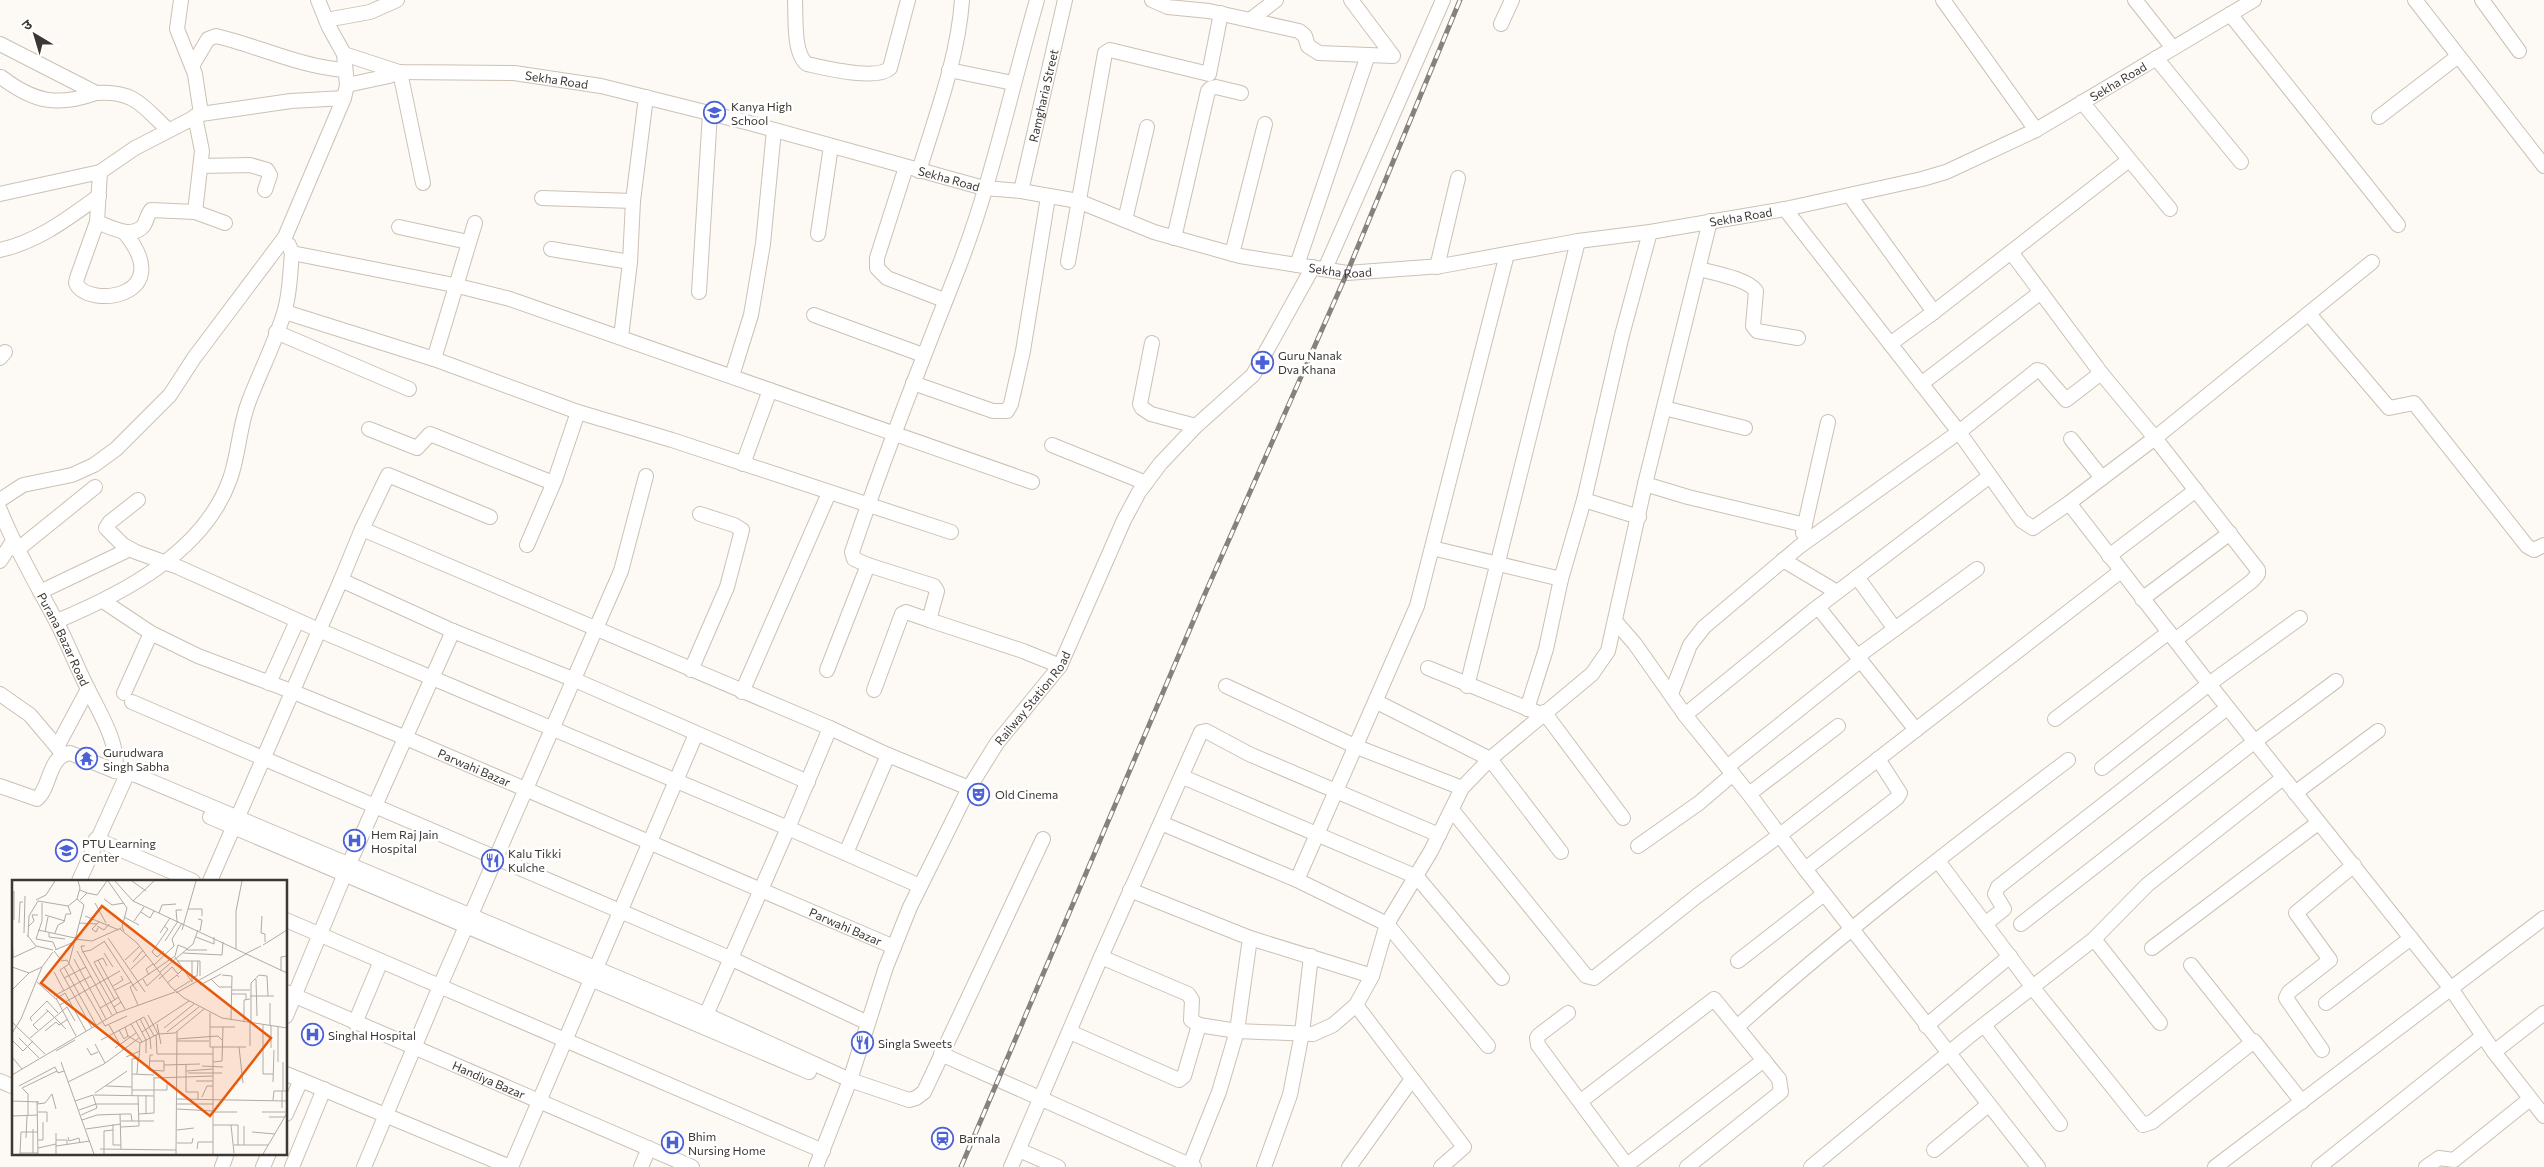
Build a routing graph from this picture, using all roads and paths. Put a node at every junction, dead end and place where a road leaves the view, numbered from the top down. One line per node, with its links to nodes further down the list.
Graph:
1 (181, 0): 33 (street)
2 (318, 0): 21 (street)
3 (398, 0): 21 (street)
4 (795, 0): 5 (street)
5 (908, 0)
6 (962, 0): 35 (street)
7 (1037, 0): 38 (street)
8 (1065, 0): 63 (street, Ramgharia Street)
9 (1152, 0): 20 (street)
10 (1276, 0): 22 (street)
11 (1443, 0): 32 (street, Railway Station Road)
12 (1512, 0): 23 (street)
13 (1943, 0): 51 (street)
14 (2135, 0): 25 (street)
15 (2254, 0): 19 (street, Sekha Road)
16 (2415, 0): 30 (street)
17 (2482, 0): 26 (street)
18 (1359, 3): 29 (street)
19 (2235, 7): 25 (street, Sekha Road); 79 (street)
20 (1221, 13): 22 (street); 70 (street)
21 (326, 20): 27 (street)
22 (1250, 20): 28 (street)
23 (1501, 24)
24 (0, 44): 39 (street)
25 (2173, 48): 31 (street, Sekha Road)
26 (2518, 51)
27 (344, 54): 34 (street); 36 (street, Sekha Road)
28 (1368, 55): 29 (street); 97 (street)
29 (1393, 56): 32 (street)
30 (2457, 57): 46 (street); 56 (street)
31 (2156, 58): 43 (street, Sekha Road); 54 (street)
32 (1417, 59): 99 (street, Railway Station Road)
33 (192, 66): 34 (street); 45 (street)
34 (345, 70): 40 (street)
35 (949, 70): 38 (street); 57 (street)
36 (400, 72): 40 (street, Sekha Road); 42 (street, Sekha Road); 60 (street)
37 (1, 77): 39 (street)
38 (1013, 83): 61 (street)
39 (96, 92): 49 (street)
40 (345, 92): 45 (street, Sekha Road); 84 (street)
41 (1241, 93): 85 (street)
42 (646, 97): 44 (street, Sekha Road); 69 (street)
43 (2082, 102): 51 (street, Sekha Road); 53 (street)
44 (710, 113): 50 (street, Sekha Road); 102 (street)
45 (198, 115): 49 (street, Sekha Road); 55 (street)
46 (2379, 117)
47 (1265, 124): 92 (street)
48 (1147, 127): 74 (street)
49 (168, 130): 58 (street, Sekha Road)
50 (774, 130): 52 (street, Sekha Road); 117 (street)
51 (2036, 130): 67 (street, Sekha Road)
52 (831, 146): 57 (street, Sekha Road); 83 (street)
53 (2129, 160): 72 (street); 90 (street)
54 (2241, 162)
55 (201, 166): 62 (street); 73 (street)
56 (2544, 166)
57 (913, 169): 61 (street, Sekha Road); 104 (street)
58 (100, 172): 64 (street, Sekha Road); 65 (street)
59 (1458, 178): 98 (street)
60 (424, 183)
61 (984, 188): 63 (street, Sekha Road); 104 (street)
62 (265, 190)
63 (1021, 191): 66 (street, Sekha Road)
64 (1, 196)
65 (99, 196): 76 (street); 88 (street)
66 (1048, 196): 70 (street, Sekha Road); 118 (street)
67 (1850, 196): 71 (street, Sekha Road); 106 (street)
68 (542, 198): 69 (street)
69 (633, 201): 94 (street)
70 (1078, 201): 74 (street, Sekha Road); 95 (street)
71 (1786, 209): 75 (street, Sekha Road); 113 (street)
72 (2170, 209)
73 (196, 212): 77 (street); 81 (street)
74 (1125, 220): 85 (street, Sekha Road)
75 (1710, 221): 82 (street, Sekha Road); 100 (street)
76 (97, 222): 81 (street); 81 (street)
77 (225, 223)
78 (475, 223): 87 (street)
79 (2398, 225)
80 (399, 227): 87 (street)
81 (124, 232)
82 (1650, 232): 86 (street, Sekha Road); 146 (street)
83 (818, 234)
84 (286, 237): 91 (street); 144 (street)
85 (1174, 238): 92 (street, Sekha Road)
86 (1578, 241): 93 (street, Sekha Road); 167 (street)
87 (468, 242): 101 (street)
88 (0, 250)
89 (551, 250): 94 (street)
90 (2011, 252): 103 (street); 106 (street)
91 (292, 253): 101 (street); 105 (street)
92 (1232, 254): 97 (street, Sekha Road)
93 (1506, 254): 98 (street, Sekha Road); 161 (street)
94 (630, 262): 110 (street)
95 (1068, 262)
96 (2372, 262): 107 (street)
97 (1297, 264): 99 (street, Sekha Road)
98 (1438, 267): 99 (street, Sekha Road)
99 (1319, 268): 125 (street, Railway Station Road)
100 (1700, 269): 111 (street); 122 (street)
101 (454, 285): 110 (street); 115 (street)
102 (699, 292)
103 (2041, 292): 116 (street); 119 (street)
104 (944, 300): 114 (street)
105 (285, 312): 109 (street); 115 (street)
106 (1934, 312): 113 (street)
107 (2309, 314): 130 (street); 159 (street)
108 (814, 315): 114 (street)
109 (276, 332): 120 (street); 166 (street)
110 (621, 337): 117 (street)
111 (1798, 338)
112 (1152, 343): 125 (street)
113 (1890, 344): 119 (street)
114 (923, 355): 118 (street)
115 (434, 359): 123 (street)
116 (2101, 373): 128 (street); 130 (street)
117 (732, 376): 121 (street)
118 (913, 383): 129 (street)
119 (1921, 384): 128 (street)
120 (409, 389)
121 (770, 390): 129 (street); 133 (street)
122 (1664, 408): 126 (street); 140 (street)
123 (578, 412): 133 (street); 139 (street)
124 (1828, 422): 153 (street)
125 (1196, 426): 138 (street, Railway Station Road)
126 (1744, 428)
127 (369, 429): 139 (street)
128 (1959, 432): 135 (street); 160 (street)
129 (895, 434): 137 (street); 148 (street)
130 (2155, 438): 136 (street); 142 (street)
131 (2071, 439): 136 (street)
132 (1052, 445): 138 (street)
133 (743, 464): 143 (street)
134 (646, 476): 184 (street)
135 (1990, 476): 147 (street); 171 (street)
136 (2102, 478): 147 (street)
137 (1032, 482)
138 (1146, 483): 191 (street, Railway Station Road)
139 (553, 484): 158 (street)
140 (1645, 484): 152 (street); 153 (street)
141 (95, 487): 157 (street)
142 (2196, 490): 156 (street); 163 (street)
143 (829, 493): 148 (street); 205 (street)
144 (0, 500)
145 (138, 500): 162 (street)
146 (1584, 500): 152 (street); 172 (street)
147 (2069, 503): 163 (street)
148 (868, 505): 155 (street); 168 (street)
149 (0, 510): 157 (street, Purana Bazar Road)
150 (700, 514): 193 (street)
151 (490, 517): 154 (street)
152 (1639, 517): 183 (street)
153 (1804, 525): 160 (street)
154 (362, 529): 173 (street); 184 (street)
155 (951, 532)
156 (2230, 533): 176 (street); 189 (street)
157 (15, 545): 165 (street); 174 (street, Purana Bazar Road)
158 (527, 545)
159 (2544, 545)
160 (1800, 546): 164 (street)
161 (1432, 548): 167 (street); 208 (street)
162 (130, 549): 166 (street); 174 (street)
163 (2110, 556): 170 (street)
164 (1783, 560): 175 (street); 207 (street)
165 (0, 561)
166 (164, 562): 177 (street); 180 (street)
167 (1497, 563): 172 (street); 201 (street)
168 (868, 565): 181 (street); 194 (street)
169 (1977, 569): 185 (street)
170 (2121, 572): 176 (street); 217 (street)
171 (1857, 578): 175 (street); 185 (street)
172 (1561, 579): 210 (street)
173 (341, 580): 186 (street); 187 (street)
174 (40, 592): 182 (street, Purana Bazar Road)
175 (1837, 592): 178 (street)
176 (2142, 599): 189 (street)
177 (103, 601): 182 (street); 188 (street, Parwahi Bazar)
178 (1818, 607): 190 (street); 212 (street)
179 (2300, 618): 199 (street)
180 (297, 620): 186 (street); 198 (street)
181 (929, 620): 191 (street); 203 (street)
182 (57, 621): 202 (street, Purana Bazar Road)
183 (1615, 621): 207 (street); 211 (street)
184 (595, 629): 193 (street); 196 (street)
185 (1895, 629): 190 (street)
186 (321, 631): 195 (street); 204 (street)
187 (453, 631): 195 (street); 196 (street)
188 (152, 633): 198 (street, Parwahi Bazar); 225 (street)
189 (2172, 636): 199 (street); 213 (street)
190 (1859, 658): 217 (street); 230 (street)
191 (1060, 666): 237 (street, Railway Station Road)
192 (1428, 668): 201 (street)
193 (691, 670): 205 (street)
194 (827, 670)
195 (431, 678): 216 (street); 220 (street)
196 (575, 680): 216 (street); 219 (street)
197 (2336, 682): 221 (street)
198 (269, 683): 204 (street, Parwahi Bazar)
199 (2208, 684): 209 (street); 229 (street)
200 (1226, 686): 222 (street)
201 (1467, 686): 210 (street)
202 (88, 689): 223 (street); 231 (street, Purana Bazar Road)
203 (874, 690)
204 (292, 691): 220 (street, Parwahi Bazar); 225 (street)
205 (742, 692): 215 (street)
206 (0, 694): 223 (street)
207 (1671, 694): 212 (street)
208 (1377, 702): 222 (street); 226 (street)
209 (2227, 708): 221 (street); 278 (street)
210 (1527, 709): 211 (street)
211 (1543, 713): 226 (street); 245 (street)
212 (1685, 715): 230 (street)
213 (2055, 719)
214 (1838, 726): 242 (street)
215 (830, 728): 224 (street); 235 (street)
216 (553, 730): 234 (street); 239 (street)
217 (1916, 730): 227 (street)
218 (2378, 731): 241 (street)
219 (696, 734): 234 (street); 235 (street)
220 (406, 738): 239 (street, Parwahi Bazar); 243 (street)
221 (2254, 742): 233 (street); 279 (street)
222 (1357, 747): 238 (street); 240 (street)
223 (60, 750): 231 (street); 236 (street)
224 (888, 755): 237 (street); 258 (street)
225 (263, 759): 243 (street); 246 (street)
226 (1490, 759): 238 (street); 257 (street)
227 (1878, 759): 252 (street); 263 (street)
228 (2068, 760): 260 (street)
229 (2102, 768)
230 (1730, 770): 242 (street); 256 (street)
231 (120, 775): 246 (street); 253 (street)
232 (1183, 777): 240 (street); 248 (street); 250 (street)
233 (2283, 778): 241 (street); 284 (street)
234 (674, 782): 249 (street); 255 (street)
235 (808, 782): 249 (street)
236 (0, 786)
237 (969, 788): 269 (street, Railway Station Road)
238 (1462, 788): 244 (street)
239 (526, 790): 255 (street, Parwahi Bazar); 259 (street)
240 (1337, 791): 250 (street); 251 (street)
241 (2295, 793): 247 (street)
242 (1749, 794): 252 (street)
243 (376, 807): 259 (street); 262 (street)
244 (1452, 810): 251 (street); 252 (street)
245 (1623, 818)
246 (235, 822): 262 (street); 267 (street)
247 (2318, 822): 261 (street); 286 (street)
248 (1161, 823): 268 (street); 271 (street)
249 (788, 828): 258 (street); 270 (street)
250 (1317, 835): 264 (street); 268 (street)
251 (1439, 835): 264 (street)
252 (1780, 835): 263 (street)
253 (96, 839): 265 (street); 266 (street)
254 (1043, 839): 323 (street)
255 (649, 842): 270 (street, Parwahi Bazar); 273 (street)
256 (1638, 846)
257 (1560, 852)
258 (846, 853): 269 (street)
259 (497, 858): 273 (street); 275 (street)
260 (1938, 862): 278 (street); 280 (street)
261 (2354, 865): 283 (street); 321 (street)
262 (347, 869): 275 (street); 281 (street)
263 (1805, 869): 272 (street)
264 (1417, 876): 277 (street); 296 (street)
265 (79, 880)
266 (191, 880)
267 (210, 880)
268 (1297, 880): 277 (street)
269 (920, 886): 285 (street, Railway Station Road)
270 (762, 890): 285 (street, Parwahi Bazar); 290 (street)
271 (1130, 890): 282 (street); 289 (street)
272 (1824, 894): 280 (street); 292 (street)
273 (619, 912): 290 (street); 294 (street)
274 (2544, 918): 299 (street)
275 (469, 920): 294 (street); 297 (street)
276 (288, 921): 281 (street)
277 (1387, 924): 295 (street); 319 (street)
278 (1986, 924): 288 (street)
279 (2021, 924)
280 (1852, 930): 311 (street); 312 (street)
281 (320, 935): 291 (street); 300 (street)
282 (1250, 938): 287 (street); 313 (street)
283 (2411, 938): 299 (street); 301 (street)
284 (2094, 939): 298 (street); 308 (street)
285 (894, 946): 307 (street, Railway Station Road)
286 (2152, 948)
287 (1311, 956): 295 (street); 315 (street)
288 (2010, 956): 298 (street); 312 (street)
289 (1101, 957): 310 (street); 314 (street)
290 (732, 959): 305 (street); 307 (street)
291 (381, 961): 297 (street); 306 (street)
292 (1738, 962)
293 (2191, 965): 318 (street)
294 (594, 974): 305 (street); 317 (street)
295 (1372, 976): 302 (street)
296 (1502, 978)
297 (440, 986): 317 (street); 320 (street)
298 (2033, 987): 309 (street); 318 (street)
299 (2452, 990): 316 (street); 336 (street)
300 (290, 994): 306 (street, Handiya Bazar)
301 (2326, 1002)
302 (1356, 1005): 315 (street); 327 (street)
303 (1568, 1013): 335 (street)
304 (2544, 1013): 322 (street)
305 (704, 1020): 330 (street)
306 (355, 1023): 320 (street, Handiya Bazar)
307 (868, 1023): 330 (street, Railway Station Road)
308 (2160, 1023)
309 (1984, 1025): 324 (street); 341 (street)
310 (1199, 1026): 313 (street); 314 (street)
311 (1738, 1026): 325 (street); 335 (street)
312 (1926, 1026): 324 (street)
313 (1236, 1031): 315 (street); 349 (street)
314 (1070, 1032): 333 (street)
315 (1302, 1033): 362 (street)
316 (2483, 1036): 322 (street); 367 (street)
317 (565, 1040): 334 (street); 345 (street)
318 (2252, 1042): 336 (street)
319 (1488, 1046)
320 (413, 1048): 334 (street, Handiya Bazar); 340 (street)
321 (2322, 1050)
322 (2494, 1052): 338 (street)
323 (941, 1054): 330 (street); 333 (street)
324 (1949, 1054): 337 (street); 364 (street)
325 (1764, 1060): 350 (street); 351 (street)
326 (288, 1075): 328 (street)
327 (1412, 1079): 348 (street); 363 (street)
328 (301, 1080): 332 (street); 339 (street)
329 (0, 1081): 331 (street)
330 (848, 1084): 345 (street, Railway Station Road)
331 (12, 1086)
332 (324, 1089): 340 (street); 354 (street)
333 (1041, 1098): 343 (street); 349 (street)
334 (538, 1100): 342 (street, Handiya Bazar); 356 (street)
335 (1580, 1101): 350 (street)
336 (2302, 1102): 366 (street)
337 (1988, 1105): 344 (street); 365 (street)
338 (2539, 1107): 368 (street)
339 (288, 1109)
340 (386, 1116): 355 (street); 356 (street)
341 (2060, 1124)
342 (648, 1148): 357 (street); 358 (street, Handiya Bazar)
343 (1019, 1150): 360 (street); 361 (street)
344 (1934, 1150)
345 (823, 1151): 359 (street, Railway Station Road)
346 (227, 1154): 352 (street)
347 (269, 1154): 353 (street)
348 (1448, 1165)
349 (1191, 1166)
350 (1628, 1166)
351 (1691, 1166)
352 (222, 1167)
353 (263, 1167)
354 (292, 1167)
355 (364, 1167)
356 (510, 1167)
357 (641, 1167)
358 (692, 1167)
359 (816, 1167)
360 (1011, 1167)
361 (1058, 1167)
362 (1264, 1167)
363 (1350, 1167)
364 (1811, 1167)
365 (2038, 1167)
366 (2214, 1167)
367 (2319, 1167)
368 (2426, 1167)

